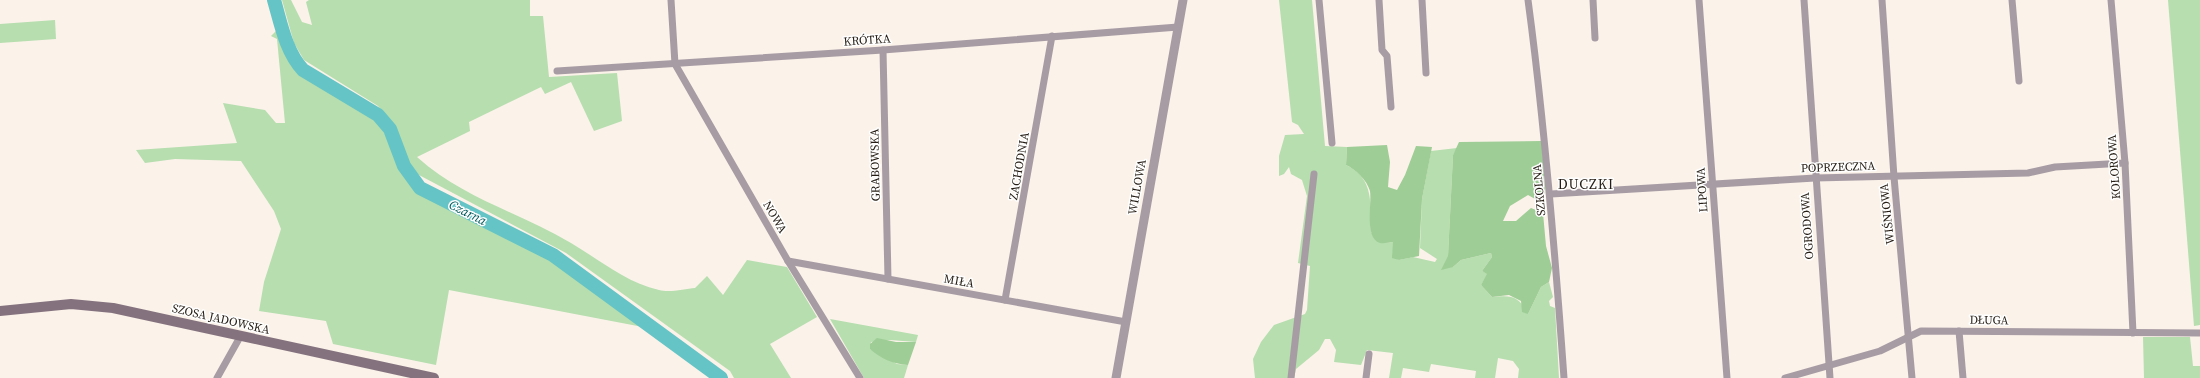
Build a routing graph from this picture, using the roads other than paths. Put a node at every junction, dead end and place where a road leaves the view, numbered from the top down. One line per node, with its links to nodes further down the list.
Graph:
1 (671, 0): 17 (street)
2 (1183, 0): 13 (street, WILLOWA)
3 (1319, 0): 22 (street)
4 (1379, 0): 21 (street)
5 (1422, 0): 19 (street)
6 (1528, 0): 28 (street, SZKOLNA)
7 (1593, 0): 15 (street)
8 (1699, 0): 27 (street, LIPOWA)
9 (1804, 0): 26 (street, OGRODOWA)
10 (1882, 0): 25 (street, WIŚNIOWA)
11 (2012, 0): 20 (street)
12 (2111, 0): 23 (street, KOLOROWA)
13 (1178, 27): 14 (street, KRÓTKA); 33 (street, WILLOWA)
14 (1052, 36): 16 (street, KRÓTKA); 31 (street, ZACHODNIA)
15 (1595, 38)
16 (883, 50): 17 (street, KRÓTKA); 30 (street, GRABOWSKA)
17 (675, 64): 18 (street, KRÓTKA); 29 (street, NOWA)
18 (557, 72)
19 (1426, 73)
20 (2019, 81)
21 (1391, 107)
22 (1332, 143)
23 (2125, 163): 25 (street, POPRZECZNA); 35 (street, KOLOROWA)
24 (1314, 174): 45 (street)
25 (1894, 177): 26 (street, POPRZECZNA); 38 (street, WIŚNIOWA)
26 (1815, 178): 27 (street, POPRZECZNA); 40 (street, OGRODOWA)
27 (1712, 185): 28 (street, POPRZECZNA); 48 (street, LIPOWA)
28 (1551, 194): 47 (street, SZKOLNA)
29 (788, 261): 30 (street, MIŁA); 43 (street, NOWA)
30 (888, 279): 31 (street, MIŁA)
31 (1005, 300): 33 (street, MIŁA)
32 (0, 311): 37 (main road, SZOSA JADOWSKA)
33 (1126, 322): 44 (street, WILLOWA)
34 (1959, 331): 35 (street, DŁUGA); 38 (street, DŁUGA); 52 (street)
35 (2133, 333): 36 (street, DŁUGA)
36 (2200, 334)
37 (240, 337): 41 (street); 42 (main road, SZOSA JADOWSKA)
38 (1910, 337): 40 (street, DŁUGA); 51 (street, WIŚNIOWA)
39 (1369, 354): 46 (street)
40 (1828, 365): 49 (street, DŁUGA); 50 (street, OGRODOWA)
41 (217, 378)
42 (434, 378)
43 (860, 378)
44 (1116, 378)
45 (1291, 378)
46 (1366, 378)
47 (1564, 378)
48 (1727, 378)
49 (1785, 378)
50 (1830, 378)
51 (1912, 378)
52 (1963, 378)

